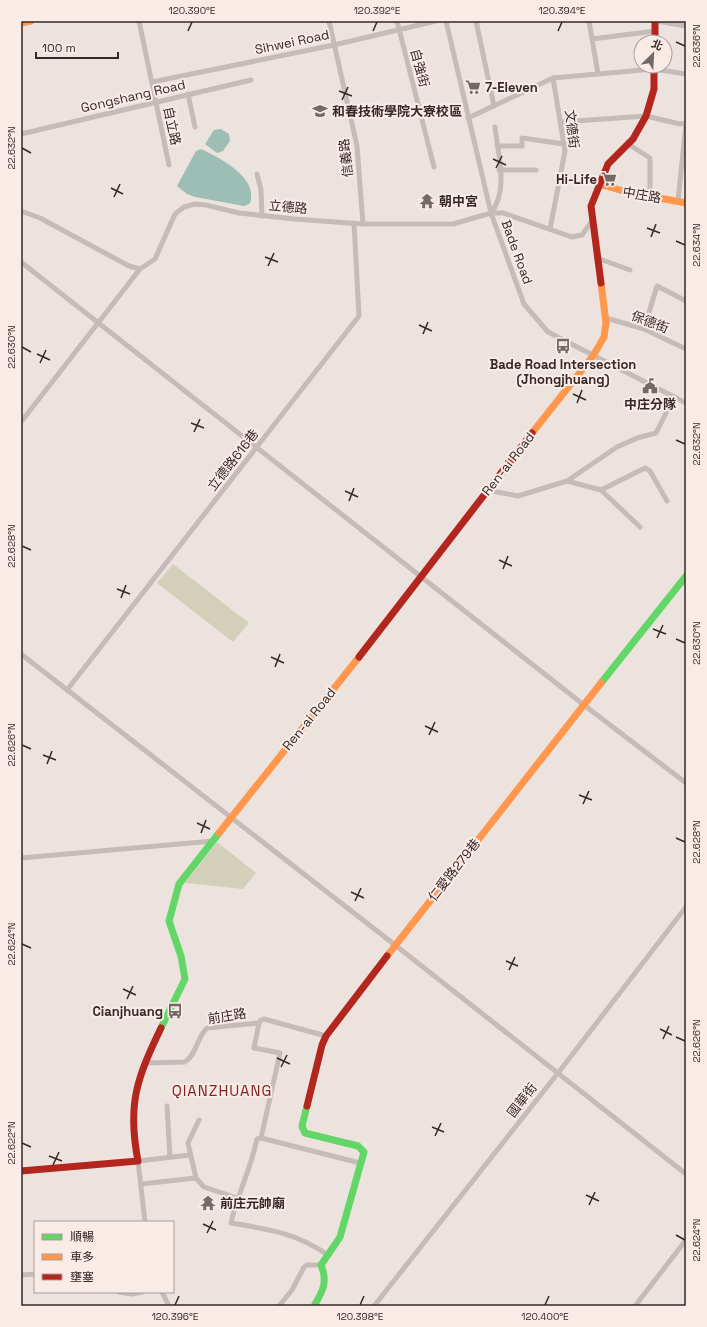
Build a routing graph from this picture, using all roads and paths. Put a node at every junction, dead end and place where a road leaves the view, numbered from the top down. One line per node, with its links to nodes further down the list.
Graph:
1 (31, 21): 10 (street)
2 (139, 21): 23 (street, 自立路)
3 (329, 21): 15 (street, 信義路)
4 (397, 21): 12 (street, 自強街)
5 (436, 21): 12 (street, Sihwei Road)
6 (446, 21): 28 (street, Bade Road)
7 (476, 21): 26 (street)
8 (589, 21): 14 (street)
9 (656, 21): 11 (street); 13 (street)
10 (21, 23)
11 (686, 26)
12 (399, 29): 15 (street, Sihwei Road); 39 (street, 自強街)
13 (655, 31): 14 (street)
14 (592, 39): 18 (street)
15 (334, 45): 23 (street, Sihwei Road); 52 (street, 信義路)
16 (633, 70): 18 (street)
17 (673, 72): 20 (street)
18 (598, 74): 21 (street)
19 (654, 74): 27 (street, Ren-ai Road)
20 (686, 74)
21 (553, 78): 26 (street); 29 (street, 文德街)
22 (251, 80): 24 (street, Gongshang Road)
23 (152, 82): 25 (street, 自立路)
24 (188, 94): 25 (street, Gongshang Road); 31 (street)
25 (156, 102): 33 (street, Gongshang Road); 38 (street, 自立路)
26 (494, 106): 28 (street)
27 (646, 116): 29 (street); 30 (street); 35 (street, Ren-ai Road)
28 (468, 118): 48 (street, Bade Road)
29 (561, 122): 34 (street, 文德街)
30 (686, 123): 37 (street)
31 (195, 127)
32 (495, 127): 36 (street)
33 (21, 134)
34 (564, 144): 36 (street); 53 (street, 文德街)
35 (628, 144): 43 (street, Ren-ai Road); 44 (street)
36 (497, 146): 40 (street)
37 (685, 152): 45 (street)
38 (169, 165)
39 (434, 167)
40 (500, 170): 41 (street); 48 (street)
41 (536, 170)
42 (257, 174): 49 (street)
43 (599, 184): 44 (street, 中庄路); 50 (street, Ren-ai Road)
44 (650, 196): 45 (street, 中庄路)
45 (678, 201): 46 (street, 中庄路)
46 (686, 203)
47 (21, 211): 56 (street)
48 (491, 213): 52 (street, 立德路); 53 (street, 立德路); 63 (street, Bade Road)
49 (262, 216): 51 (street, 立德路); 56 (street, 立德路)
50 (592, 221): 53 (street, 立德路); 54 (street, Ren-ai Road)
51 (354, 222): 52 (street, 立德路); 67 (street, 立德路616巷)
52 (363, 224)
53 (550, 229)
54 (597, 258): 57 (street); 59 (street, Ren-ai Road)
55 (21, 262): 60 (street)
56 (140, 269): 60 (street, 立德路)
57 (630, 270)
58 (686, 301): 61 (street)
59 (606, 318): 61 (street, 保德街); 63 (street, Ren-ai Road)
60 (98, 323): 66 (street, 立德路); 67 (street)
61 (644, 329): 62 (street, 保德街)
62 (686, 349)
63 (594, 356): 64 (street, Bade Road); 69 (street, Ren-ai Road)
64 (674, 398): 65 (street, Bade Road); 68 (street)
65 (686, 403)
66 (21, 422)
67 (257, 448): 74 (street); 76 (street, 立德路616巷)
68 (568, 482): 69 (street); 70 (street)
69 (487, 490): 74 (street, Ren-ai Road)
70 (601, 490): 71 (street); 72 (street)
71 (667, 501)
72 (640, 526)
73 (686, 576): 77 (street, 仁愛路279巷)
74 (420, 577): 77 (street); 79 (street, Ren-ai Road)
75 (21, 654): 76 (street)
76 (67, 690): 79 (street)
77 (584, 705): 78 (street); 83 (street, 仁愛路279巷)
78 (686, 783)
79 (231, 818): 80 (street, Ren-ai Road); 83 (street)
80 (213, 842): 81 (street); 86 (street, Ren-ai Road)
81 (21, 858)
82 (686, 907): 87 (street, 國華街)
83 (395, 945): 85 (street, 仁愛路279巷); 87 (street)
84 (259, 1023): 85 (street, 前庄路); 86 (street, 前庄路); 90 (street, 前庄路)
85 (326, 1036): 94 (street, 仁愛路279巷)
86 (145, 1063): 93 (street, Ren-ai Road)
87 (558, 1073): 96 (street); 112 (street, 國華街)
88 (167, 1106): 92 (street)
89 (199, 1120): 91 (street)
90 (261, 1138): 94 (street); 99 (street, 前庄路)
91 (190, 1155): 92 (street); 97 (street)
92 (170, 1157): 93 (street)
93 (138, 1161): 95 (street); 98 (street)
94 (360, 1162): 102 (street)
95 (21, 1171)
96 (686, 1174)
97 (196, 1178): 98 (street); 99 (street)
98 (141, 1184): 100 (street)
99 (237, 1198): 102 (street, 前庄路)
100 (145, 1221)
101 (686, 1240): 113 (street)
102 (328, 1255): 103 (street)
103 (320, 1265): 110 (street); 111 (street)
104 (34, 1274): 105 (street)
105 (21, 1275)
106 (126, 1293): 107 (street)
107 (137, 1293)
108 (162, 1293): 109 (street)
109 (169, 1306)
110 (279, 1306)
111 (314, 1306)
112 (374, 1306)
113 (635, 1306)

